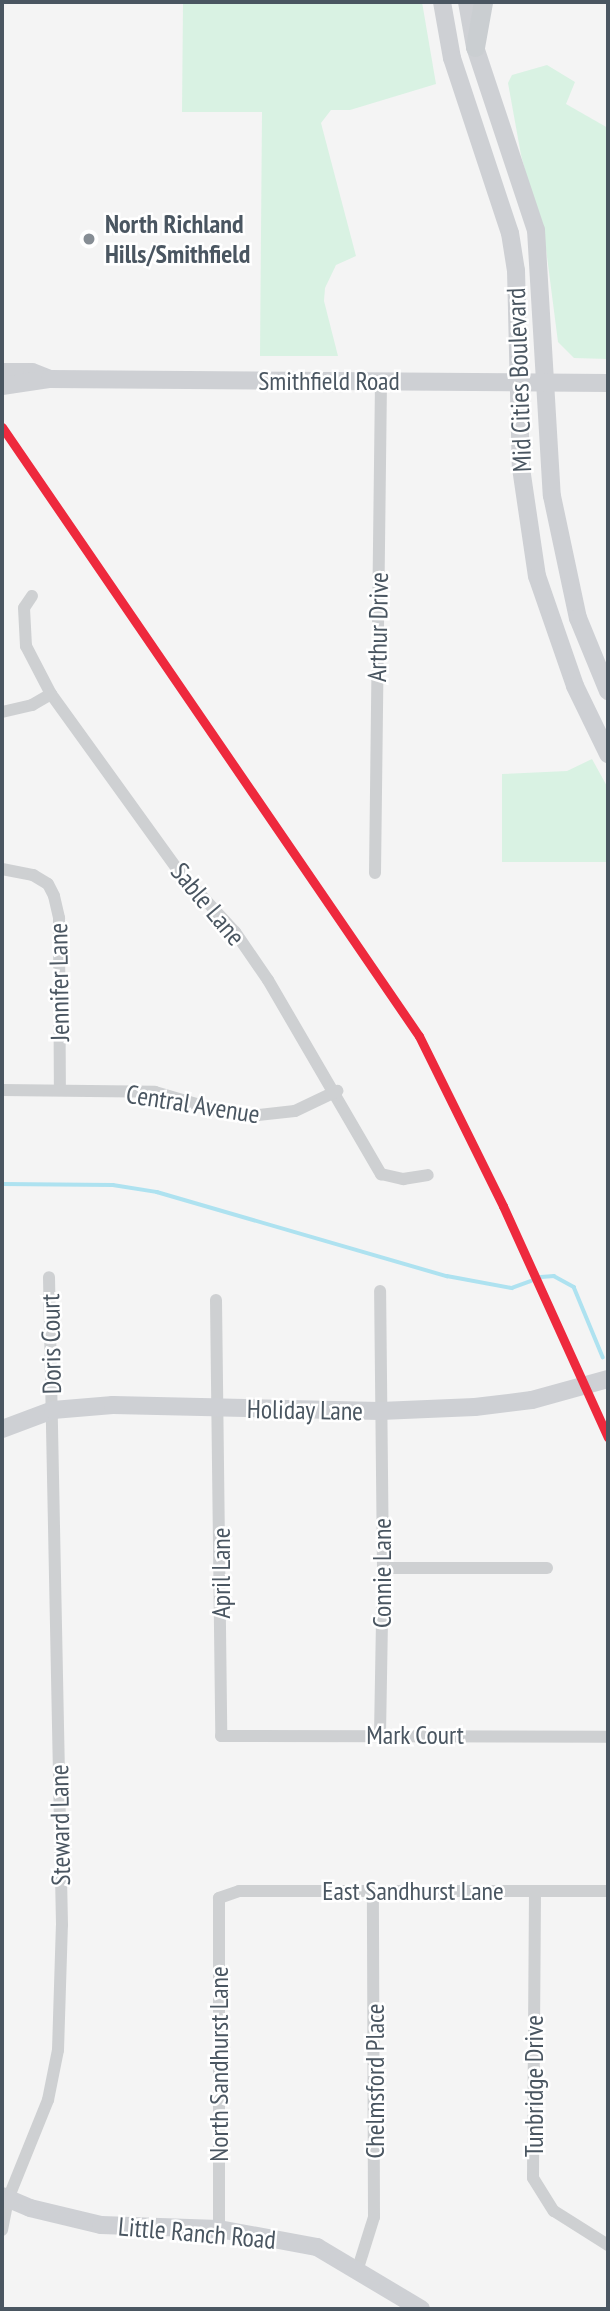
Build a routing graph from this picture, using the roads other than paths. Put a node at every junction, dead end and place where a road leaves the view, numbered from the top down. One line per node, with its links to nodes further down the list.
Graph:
1 (442, 2): 8 (main road, Mid Cities Boulevard)
2 (467, 2): 4 (main road, Mid Cities Boulevard)
3 (483, 2): 4 (main road)
4 (475, 47): 9 (main road, Mid Cities Boulevard)
5 (2, 372): 6 (main road, Smithfield Road)
6 (50, 379): 7 (main road, Smithfield Road); 11 (main road, Smithfield Road)
7 (381, 381): 8 (main road, Smithfield Road); 18 (street, Arthur Drive)
8 (519, 381): 9 (main road, Smithfield Road); 16 (main road, Mid Cities Boulevard)
9 (547, 381): 10 (main road, Smithfield Road); 13 (main road, Mid Cities Boulevard)
10 (608, 383)
11 (2, 386)
12 (32, 596): 14 (street, Sable Lane)
13 (608, 691)
14 (51, 694): 15 (street); 21 (street, Sable Lane)
15 (2, 712)
16 (608, 754)
17 (2, 869): 20 (street, Jennifer Lane)
18 (375, 873)
19 (2, 1090): 20 (street, Central Avenue)
20 (60, 1090): 21 (street, Central Avenue)
21 (337, 1091): 22 (street, Sable Lane)
22 (428, 1175)
23 (49, 1277): 28 (street, Doris Court)
24 (380, 1291): 29 (street, Connie Lane)
25 (216, 1300): 27 (street, April Lane)
26 (608, 1379): 29 (main road, Holiday Lane)
27 (220, 1409): 28 (main road, Holiday Lane); 29 (main road, Holiday Lane); 34 (street, April Lane)
28 (53, 1410): 30 (main road, Holiday Lane); 40 (street, Steward Lane)
29 (380, 1411): 31 (street, Connie Lane)
30 (2, 1429)
31 (383, 1568): 32 (street); 33 (street, Connie Lane)
32 (547, 1568)
33 (380, 1735): 34 (street, Mark Court); 35 (street, Mark Court)
34 (221, 1736)
35 (608, 1737)
36 (373, 1891): 37 (street, East Sandhurst Lane); 39 (street, East Sandhurst Lane); 44 (street, Chelmsford Place)
37 (535, 1891): 38 (street, East Sandhurst Lane); 43 (street, Tunbridge Drive)
38 (608, 1891)
39 (219, 1898): 41 (street, North Sandhurst Lane)
40 (5, 2197): 41 (main road, Little Ranch Road); 42 (street, Steward Lane)
41 (219, 2229): 44 (main road, Little Ranch Road)
42 (2, 2230)
43 (608, 2245)
44 (358, 2268): 45 (main road, Little Ranch Road)
45 (421, 2309)

